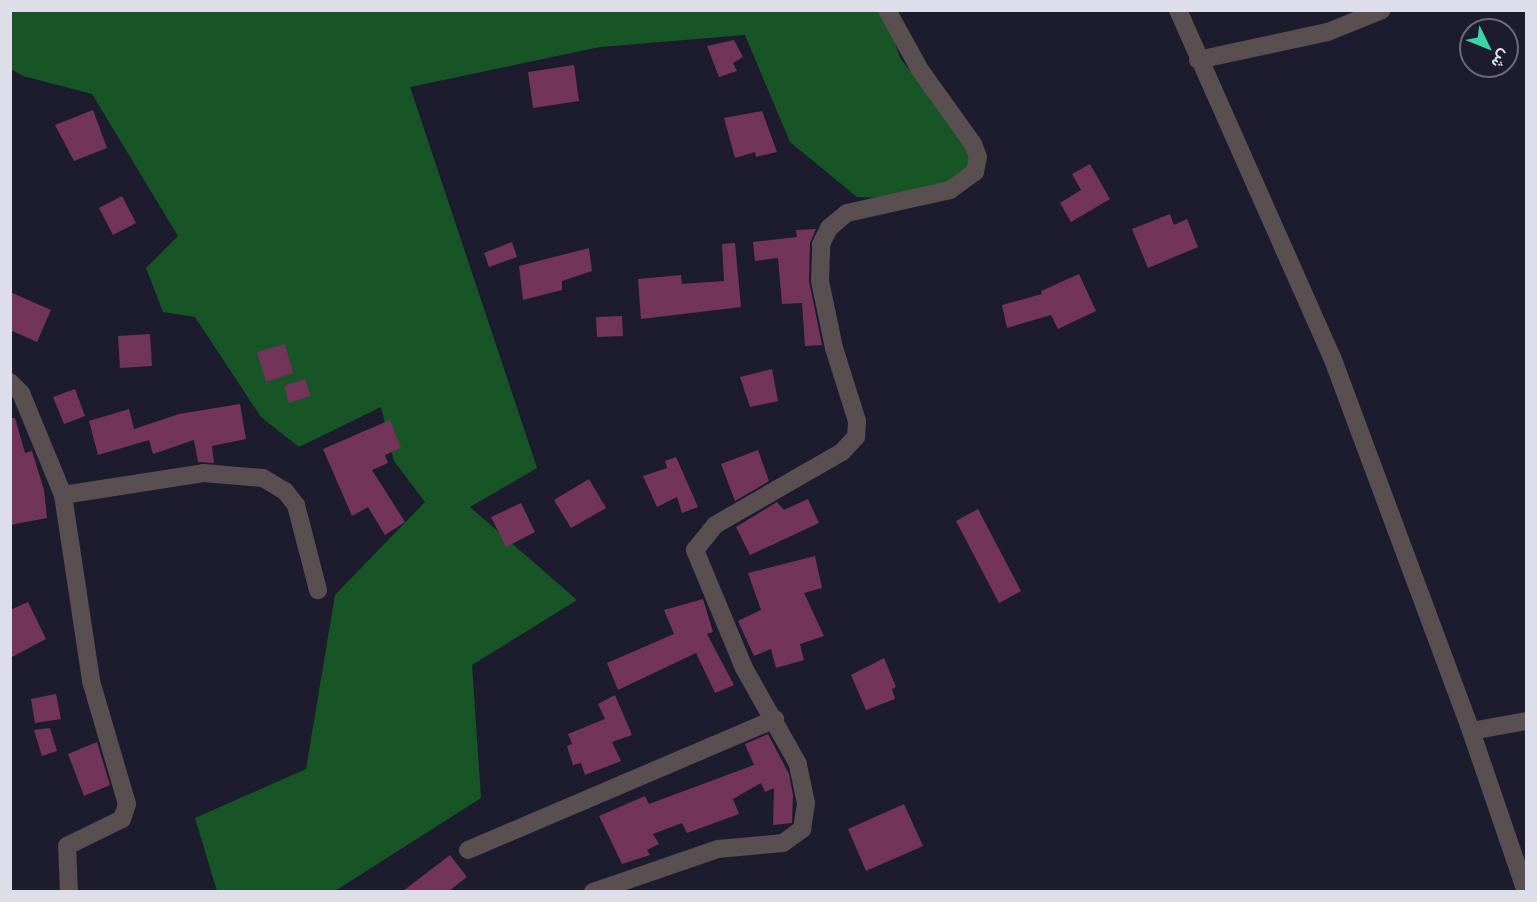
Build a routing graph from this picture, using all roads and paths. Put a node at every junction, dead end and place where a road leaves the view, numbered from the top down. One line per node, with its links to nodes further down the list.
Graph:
1 (887, 10): 8 (street)
2 (1178, 10): 4 (street)
3 (1382, 10): 4 (street)
4 (1198, 60): 10 (street)
5 (10, 382): 6 (street)
6 (63, 495): 7 (street); 12 (street)
7 (318, 590)
8 (776, 719): 11 (street); 13 (street)
9 (1527, 721): 10 (street)
10 (1472, 731): 14 (street)
11 (468, 850)
12 (69, 891)
13 (593, 891)
14 (1526, 891)

